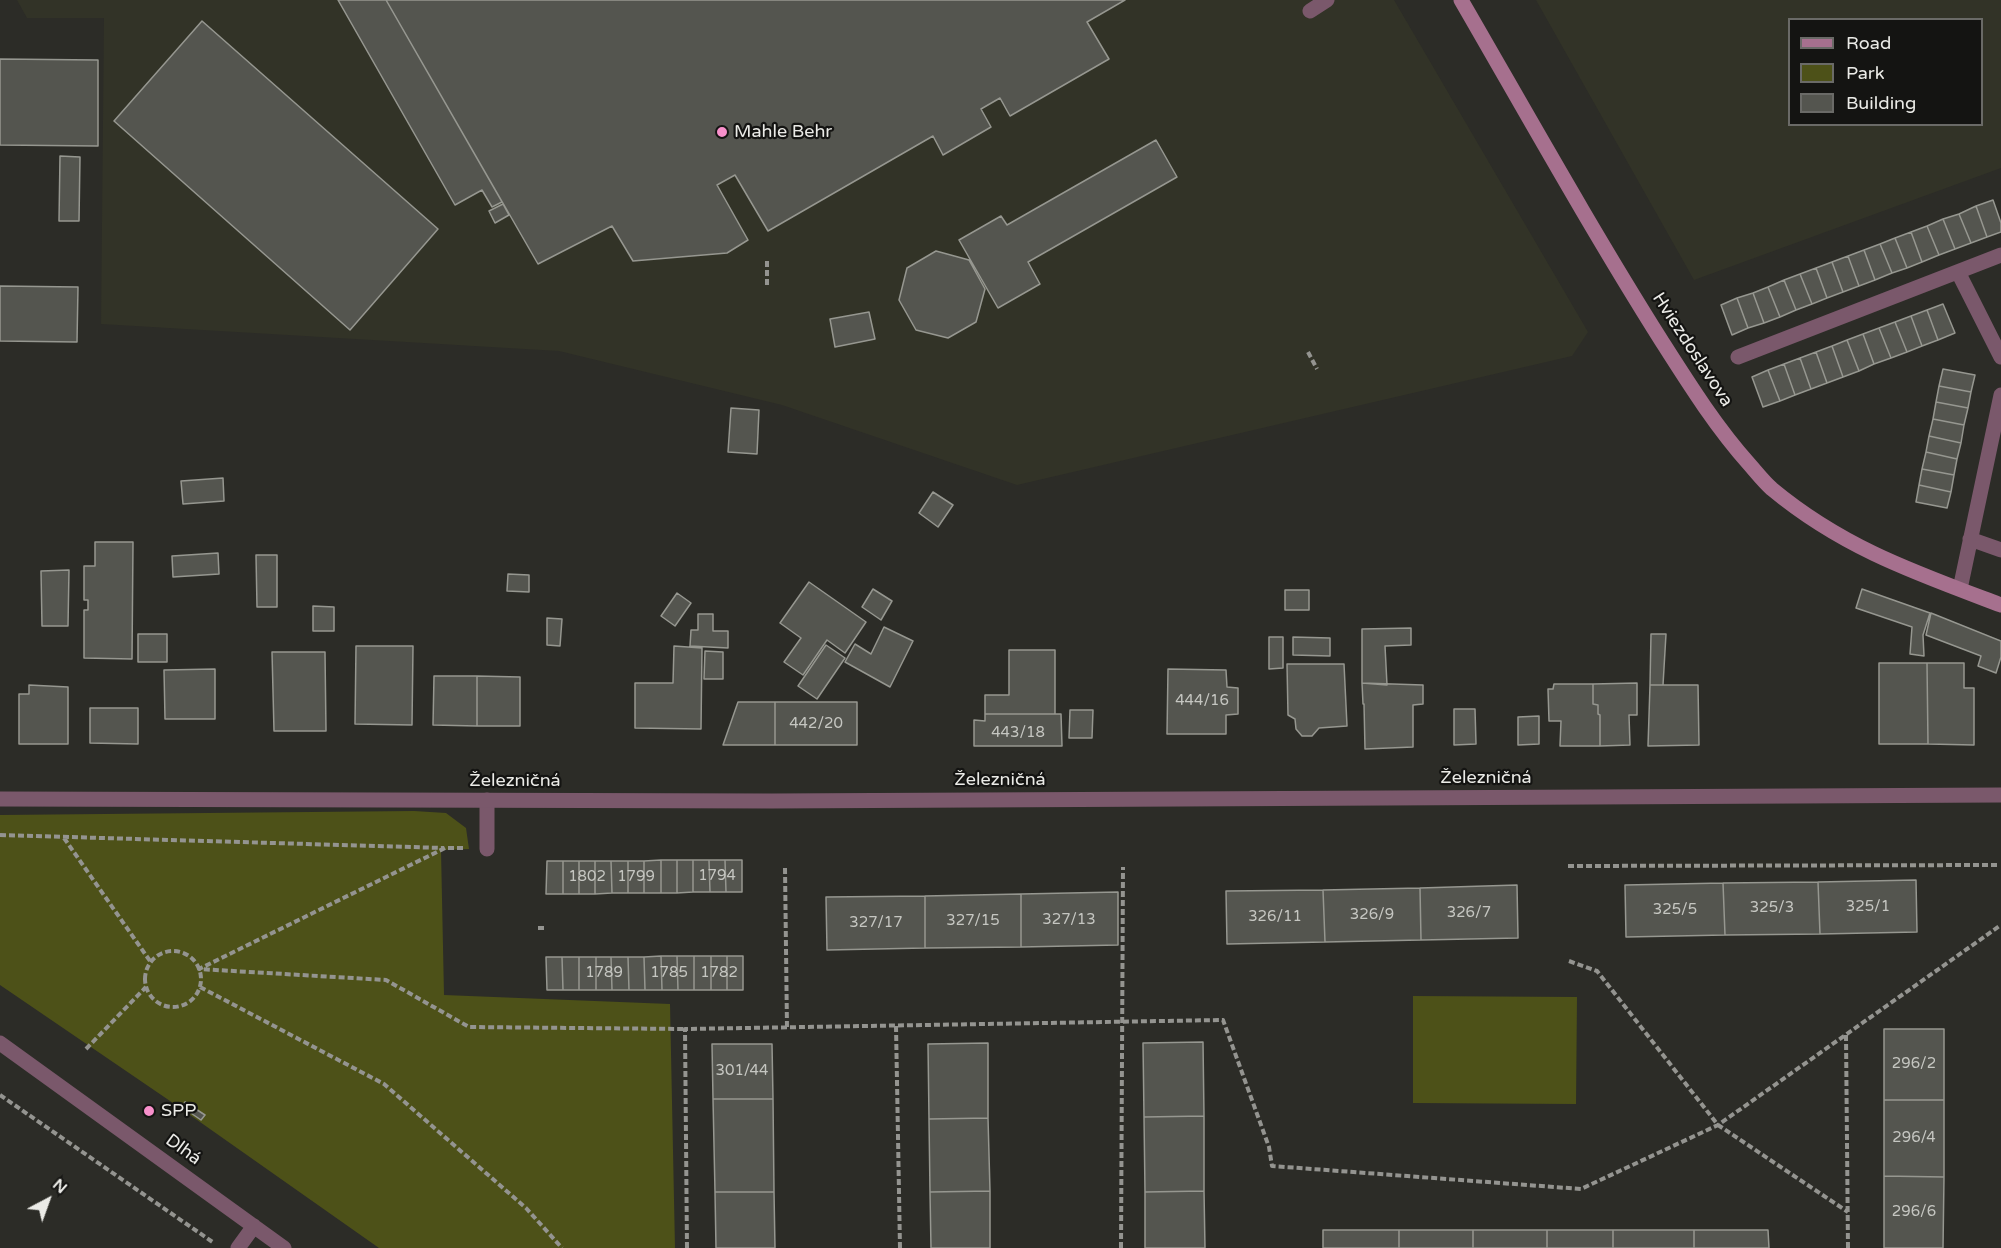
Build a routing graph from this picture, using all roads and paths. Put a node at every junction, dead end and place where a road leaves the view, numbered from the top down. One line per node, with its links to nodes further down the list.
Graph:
1 (1327, 0): 3 (street)
2 (1461, 0): 16 (main road, Hviezdoslavova)
3 (1310, 11)
4 (2001, 255): 6 (street)
5 (766, 261): 7 (path)
6 (1958, 272): 9 (street); 10 (street)
7 (767, 285)
8 (1308, 352): 11 (path)
9 (1738, 357)
10 (2001, 357)
11 (1317, 369)
12 (2001, 394): 13 (street)
13 (1996, 439): 14 (street)
14 (1970, 539): 15 (street); 16 (street)
15 (2001, 550)
16 (1960, 590): 17 (main road, Hviezdoslavova)
17 (2001, 605)
18 (2001, 795): 20 (street, Železničná)
19 (0, 799): 20 (street, Železničná)
20 (487, 800): 24 (street)
21 (0, 835): 22 (path)
22 (64, 838): 23 (path); 32 (path)
23 (445, 848): 24 (path); 34 (path)
24 (487, 849)
25 (1999, 865): 26 (path)
26 (1568, 866)
27 (1123, 867): 37 (path)
28 (785, 868): 39 (path)
29 (2001, 925): 41 (path)
30 (538, 928): 31 (path)
31 (547, 928)
32 (150, 961): 34 (path); 35 (path)
33 (1569, 961): 45 (path)
34 (199, 969): 36 (path); 40 (path)
35 (146, 987): 36 (path); 43 (path)
36 (200, 987): 51 (path)
37 (1121, 1023): 38 (path); 45 (path); 54 (path)
38 (896, 1026): 39 (path); 53 (path)
39 (787, 1028): 40 (path)
40 (685, 1029): 52 (path)
41 (1846, 1035): 45 (path); 46 (path)
42 (0, 1043): 47 (street, Dlhá)
43 (86, 1049)
44 (0, 1095): 48 (path)
45 (1718, 1125): 46 (path)
46 (1848, 1212): 55 (path)
47 (254, 1226): 49 (street); 50 (street, Dlhá)
48 (220, 1248)
49 (238, 1248)
50 (284, 1248)
51 (562, 1248)
52 (687, 1248)
53 (900, 1248)
54 (1121, 1248)
55 (1848, 1248)

